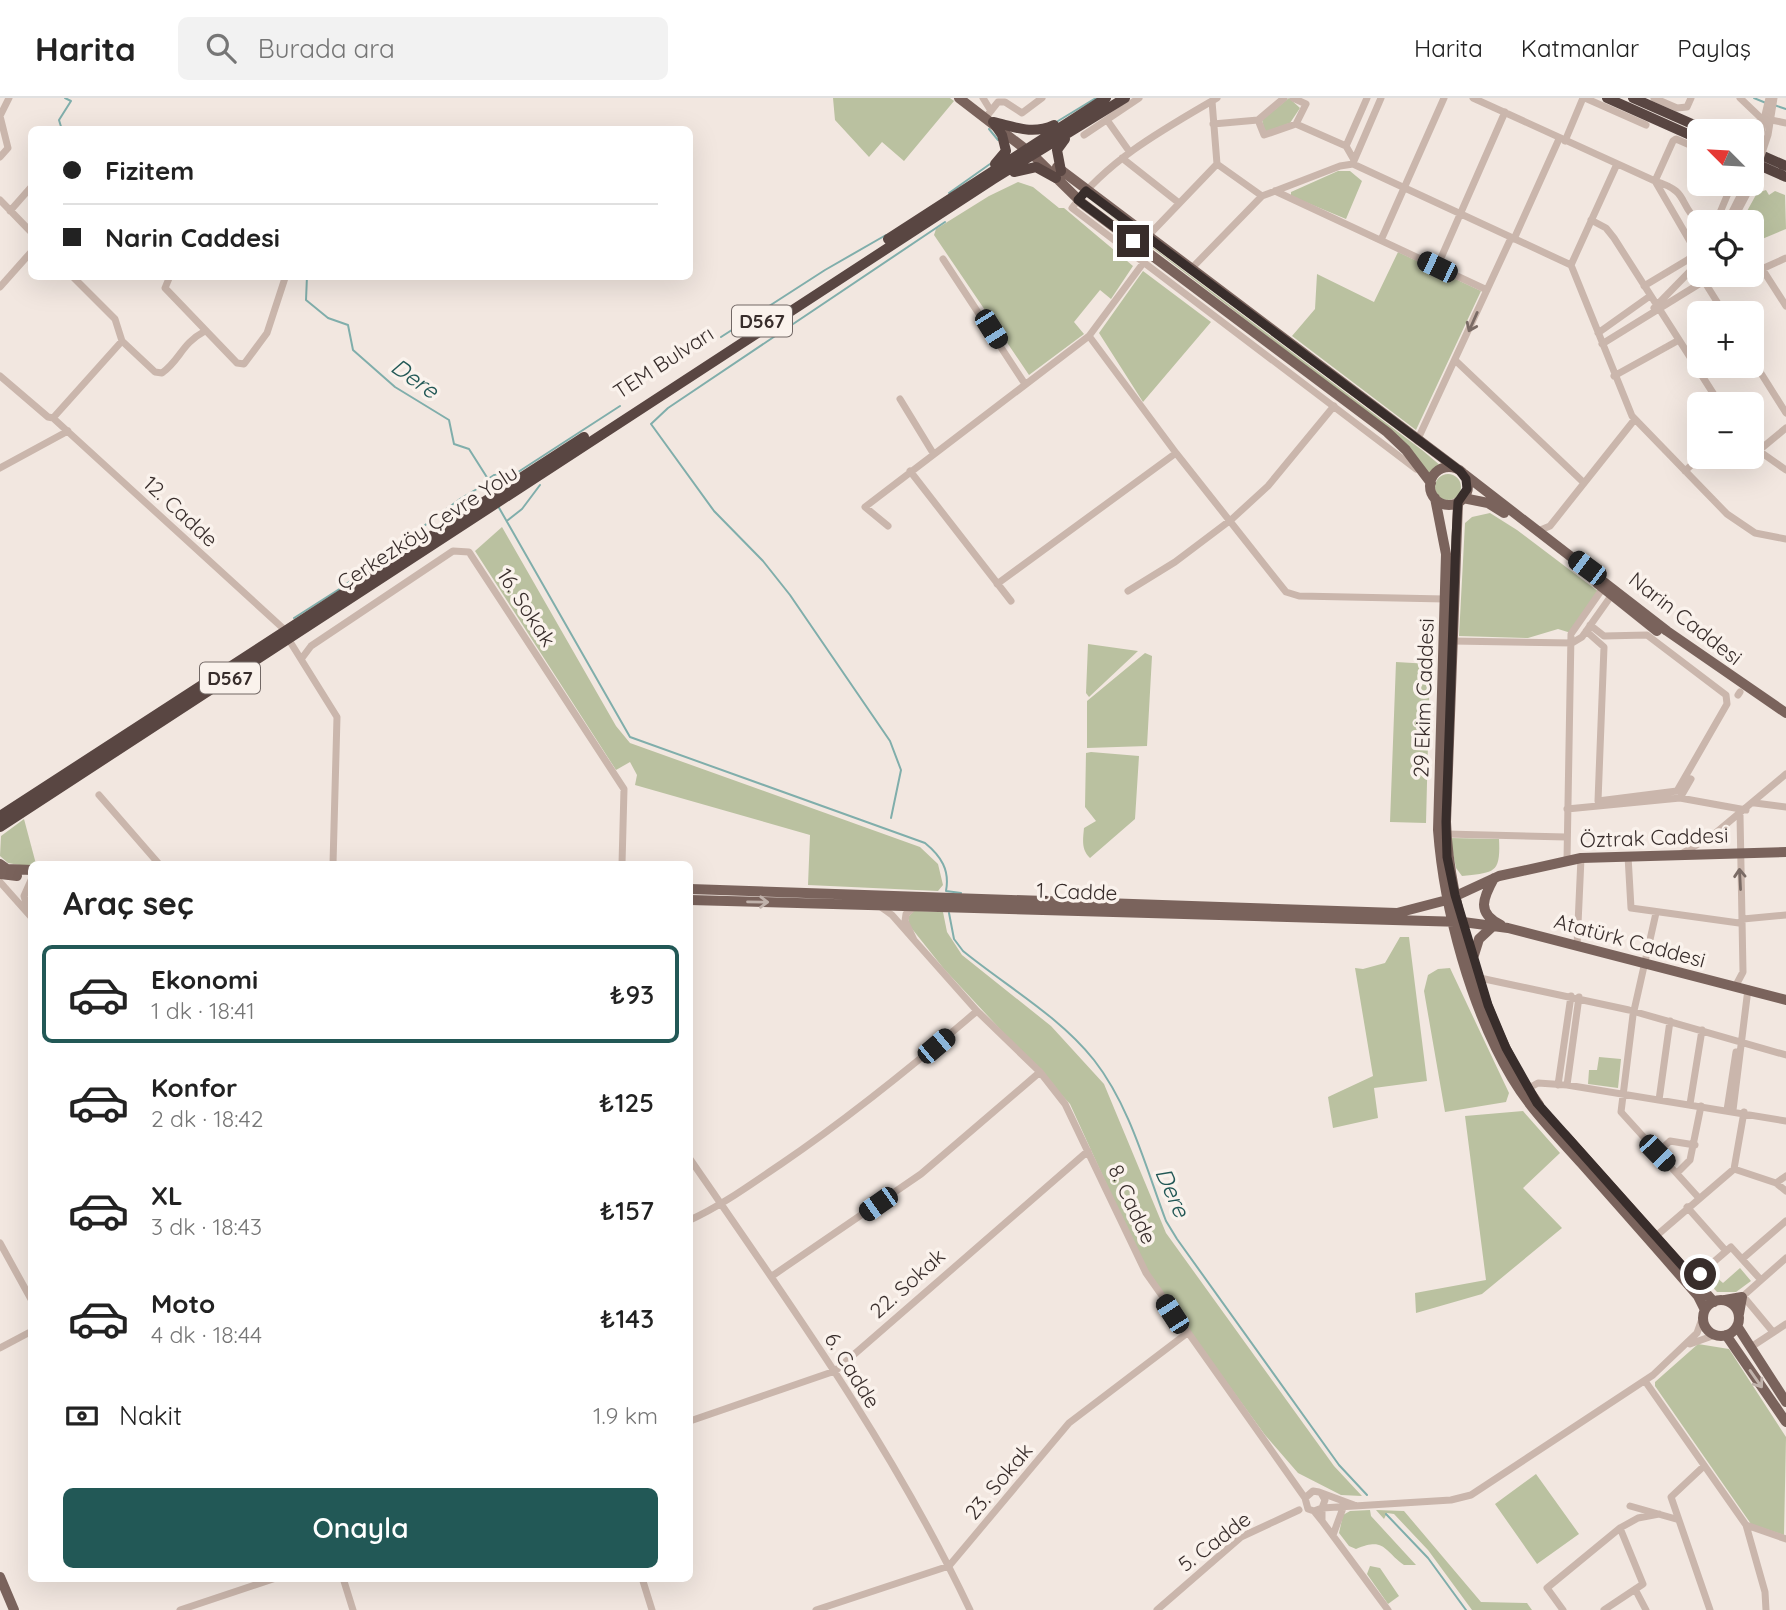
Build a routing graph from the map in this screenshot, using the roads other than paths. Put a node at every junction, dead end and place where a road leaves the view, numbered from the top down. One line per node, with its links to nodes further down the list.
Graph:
1 (9, 98): 46 (street)
2 (958, 98): 26 (main road)
3 (983, 98): 26 (street)
4 (1042, 98): 26 (street)
5 (1106, 98): 24 (highway, D567)
6 (1125, 98): 37 (highway, D567)
7 (1139, 98): 29 (street)
8 (1284, 98): 30 (street)
9 (1293, 98): 23 (street)
10 (1367, 98): 41 (street)
11 (1381, 98): 48 (street)
12 (1444, 98): 58 (street)
13 (1473, 98): 25 (street)
14 (1584, 98): 35 (street); 39 (street)
15 (1607, 98): 36 (highway)
16 (1633, 98): 31 (highway)
17 (1654, 98): 18 (street)
18 (1691, 98)
19 (1740, 98): 27 (street)
20 (1769, 98): 28 (street, bridge)
21 (1774, 98): 42 (street, bridge)
22 (1214, 99): 33 (street); 44 (street)
23 (1308, 101): 34 (street)
24 (1091, 108): 26 (highway); 43 (highway, D567)
25 (1505, 112): 39 (street); 67 (street)
26 (990, 117): 43 (main road); 56 (highway)
27 (1761, 118): 32 (street)
28 (1764, 119)
29 (1107, 120): 38 (street); 44 (street)
30 (1258, 120): 33 (street); 34 (street)
31 (1687, 122)
32 (1786, 123)
33 (1213, 124): 49 (street)
34 (1296, 124): 41 (street)
35 (1646, 125)
36 (1687, 134)
37 (1069, 135): 43 (highway, D567); 53 (highway)
38 (1084, 135)
39 (1562, 140): 50 (street); 71 (street)
40 (1687, 144): 57 (street)
41 (1346, 146): 48 (street)
42 (1764, 146)
43 (1031, 150): 53 (main road); 55 (highway, D567); 56 (highway, TEM Bulvarı / D567)
44 (1129, 152): 47 (street)
45 (1764, 156): 51 (highway)
46 (0, 157)
47 (1122, 158): 61 (street); 64 (street)
48 (1354, 162): 58 (street); 60 (street)
49 (1217, 164): 62 (street); 64 (street)
50 (1617, 164): 57 (street); 68 (street)
51 (1786, 166)
52 (1764, 167): 54 (highway)
53 (1059, 174): 55 (highway); 61 (main road); 61 (main road, Narin Caddesi)
54 (1786, 177)
55 (992, 180): 125 (highway, Çerkezköy Çevre Yolu / D567)
56 (976, 181): 125 (highway, TEM Bulvarı / D567)
57 (1655, 181): 65 (street); 87 (street)
58 (1404, 189): 67 (street); 72 (street)
59 (28, 191): 66 (street)
60 (1275, 191): 62 (street); 72 (street)
61 (1082, 193): 70 (main road, Narin Caddesi); 76 (street); 123 (main road, Narin Caddesi)
62 (1262, 196): 80 (street)
63 (0, 200): 66 (street)
64 (1179, 203): 70 (street)
65 (1690, 210)
66 (10, 211): 69 (street)
67 (1461, 215): 71 (street); 78 (street)
68 (1591, 220): 77 (street); 87 (street)
69 (28, 229)
70 (1148, 236): 80 (main road, Narin Caddesi)
71 (1512, 238): 77 (street); 90 (street)
72 (1381, 240): 78 (street)
73 (28, 256): 88 (street)
74 (1786, 258): 79 (street)
75 (943, 259): 105 (street)
76 (1144, 262): 96 (street); 107 (street)
77 (1571, 265): 95 (street)
78 (1437, 267): 90 (street)
79 (1764, 268)
80 (1190, 270): 113 (main road, Narin Caddesi)
81 (1764, 270): 92 (street)
82 (1687, 275): 93 (street)
83 (1687, 279): 93 (street)
84 (76, 280): 98 (street)
85 (168, 280): 94 (street)
86 (284, 280): 94 (street)
87 (1644, 286): 91 (street)
88 (0, 287)
89 (1700, 287): 93 (street)
90 (1487, 290): 101 (street, one-way to 101)
91 (1650, 296): 93 (street); 95 (street)
92 (1786, 306)
93 (1658, 308): 97 (street); 99 (street)
94 (205, 331): 98 (street)
95 (1598, 333): 99 (street)
96 (1089, 336): 105 (street); 116 (street)
97 (1679, 340): 100 (street); 103 (street)
98 (122, 341): 109 (street)
99 (1602, 344): 103 (street)
100 (1687, 348)
101 (1456, 361): 113 (street); 124 (street)
102 (0, 376): 109 (street, 12. Cadde)
103 (1614, 376): 110 (street)
104 (1764, 378): 108 (street)
105 (1025, 384): 115 (street)
106 (900, 399): 115 (street)
107 (1334, 406): 123 (street); 128 (street)
108 (1786, 413)
109 (53, 418): 112 (street, 12. Cadde)
110 (1634, 419): 122 (street); 124 (street)
111 (1786, 428): 114 (street)
112 (68, 431): 118 (street); 142 (street, 12. Cadde)
113 (1418, 441): 121 (main road, Narin Caddesi)
114 (1764, 442)
115 (933, 453): 120 (street)
116 (1176, 453): 128 (street); 135 (street)
117 (1764, 456): 119 (street)
118 (0, 468)
119 (1786, 470)
120 (910, 471): 130 (street); 135 (street)
121 (1460, 471): 123 (main road); 127 (main road); 132 (main road, Narin Caddesi)
122 (1685, 471): 134 (street)
123 (1428, 479): 126 (main road)
124 (1582, 481): 131 (street)
125 (501, 496): 129 (highway, Çerkezköy Çevre Yolu / D567)
126 (1435, 498): 127 (main road); 139 (main road, 29 Ekim Caddesi)
127 (1461, 500): 136 (main road, Narin Caddesi); 143 (main road, 29 Ekim Caddesi)
128 (1232, 519): 137 (street); 139 (street)
129 (464, 522): 142 (highway, Çerkezköy Çevre Yolu / D567); 142 (highway, Çerkezköy Çevre Yolu / D567)
130 (888, 526)
131 (1550, 526): 132 (street); 133 (street)
132 (1538, 531): 133 (main road, Narin Caddesi)
133 (1548, 538): 146 (main road, Narin Caddesi)
134 (1786, 539)
135 (997, 584): 140 (street)
136 (1603, 588): 138 (main road, Narin Caddesi); 144 (street)
137 (1128, 591)
138 (1611, 596): 141 (street); 147 (main road, Narin Caddesi)
139 (1445, 599): 173 (main road, 29 Ekim Caddesi)
140 (1011, 601)
141 (1588, 630): 141 (street); 144 (street)
142 (287, 636): 145 (street, 12. Cadde); 156 (highway, D567); 157 (highway, Çerkezköy Çevre Yolu / D567)
143 (1452, 641): 144 (street); 159 (main road, 29 Ekim Caddesi)
144 (1572, 643): 154 (street)
145 (302, 658): 169 (street, 12. Cadde); 170 (street, 16. Sokak)
146 (1786, 713)
147 (1786, 720)
148 (1786, 774): 152 (street)
149 (1691, 779): 151 (street)
150 (99, 795): 168 (street)
151 (1680, 798): 154 (street); 155 (street)
152 (1755, 803): 153 (street); 155 (street)
153 (1786, 807)
154 (1567, 809): 161 (street)
155 (1743, 812): 163 (street); 165 (street)
156 (0, 816)
157 (11, 820): 158 (highway, Çerkezköy Çevre Yolu / D567); 160 (main road)
158 (0, 827)
159 (1446, 834): 161 (street); 173 (main road, 29 Ekim Caddesi)
160 (0, 836)
161 (1566, 837): 167 (street)
162 (1786, 852): 163 (main road, Öztrak Caddesi)
163 (1739, 854): 165 (main road, Öztrak Caddesi); 190 (street, one-way to 163)
164 (1628, 856): 165 (main road, Öztrak Caddesi); 166 (main road, Öztrak Caddesi); 188 (street)
165 (1677, 856)
166 (1581, 858): 167 (main road, Öztrak Caddesi); 197 (street)
167 (1567, 860): 175 (main road, Öztrak Caddesi)
168 (156, 861)
169 (333, 861)
170 (622, 861)
171 (28, 871): 172 (main road)
172 (2, 874): 174 (main road); 187 (street)
173 (1447, 875): 176 (main road); 179 (main road, 29 Ekim Caddesi); 185 (main road)
174 (28, 877)
175 (1494, 878): 176 (main road, Öztrak Caddesi); 194 (main road)
176 (1479, 883): 179 (main road, Öztrak Caddesi)
177 (28, 887): 186 (street)
178 (693, 889): 181 (main road, 1. Cadde)
179 (1451, 897): 185 (main road, 1. Cadde); 192 (main road, 29 Ekim Caddesi)
180 (693, 900): 183 (main road, 1. Cadde, one-way to 183)
181 (943, 902): 182 (main road, 1. Cadde); 184 (main road, 1. Cadde)
182 (959, 902): 185 (main road, 1. Cadde); 191 (main road, 1. Cadde)
183 (877, 905): 184 (main road, 1. Cadde); 195 (street, 8. Cadde)
184 (916, 906): 195 (street)
185 (1425, 907)
186 (28, 910)
187 (28, 913)
188 (1656, 913): 190 (street); 199 (street)
189 (1786, 915): 190 (street)
190 (1743, 919): 201 (street)
191 (1432, 921): 192 (main road, 1. Cadde); 196 (main road)
192 (1458, 922): 193 (main road, Atatürk Caddesi); 196 (main road); 198 (main road)
193 (1493, 926): 194 (main road, Atatürk Caddesi); 198 (main road)
194 (1508, 928): 197 (main road, Atatürk Caddesi)
195 (914, 940): 205 (street, 8. Cadde)
196 (1460, 944): 207 (main road)
197 (1577, 946): 199 (main road, Atatürk Caddesi)
198 (1474, 959): 200 (main road)
199 (1646, 964): 201 (main road, Atatürk Caddesi); 204 (street)
200 (1480, 978): 202 (street); 207 (main road)
201 (1742, 989): 203 (main road, Atatürk Caddesi); 209 (street)
202 (1575, 996): 204 (street); 212 (street)
203 (1786, 1000)
204 (1634, 1011): 206 (street); 214 (street)
205 (977, 1012): 211 (street, 8. Cadde); 231 (street)
206 (1670, 1021): 208 (street); 215 (street)
207 (1490, 1023): 213 (main road)
208 (1702, 1030): 209 (street); 216 (street)
209 (1739, 1043): 210 (street); 218 (street)
210 (1786, 1055)
211 (1040, 1072): 222 (street, 8. Cadde); 240 (street)
212 (1562, 1085): 213 (street); 214 (street)
213 (1525, 1090): 235 (main road); 246 (main road)
214 (1621, 1094): 215 (street); 223 (street)
215 (1659, 1100): 216 (street)
216 (1690, 1104): 217 (street)
217 (1701, 1106): 218 (street); 221 (street)
218 (1730, 1110): 219 (street)
219 (1744, 1112): 220 (street); 225 (street)
220 (1786, 1121)
221 (1695, 1145): 223 (street); 226 (street)
222 (1088, 1151): 251 (street, 8. Cadde); 257 (street, 22. Sokak)
223 (1657, 1153): 226 (street)
224 (693, 1163): 231 (street, 6. Cadde)
225 (1734, 1169): 228 (street); 230 (street)
226 (1677, 1173): 230 (street)
227 (1786, 1176): 228 (street)
228 (1776, 1183): 229 (street)
229 (1786, 1191)
230 (1698, 1197): 232 (street)
231 (721, 1205): 233 (street); 240 (street, 6. Cadde)
232 (1687, 1207): 235 (street); 237 (street)
233 (693, 1219)
234 (1786, 1221): 239 (street)
235 (1656, 1236): 241 (main road)
236 (0, 1243): 243 (street)
237 (1726, 1251): 239 (street); 241 (street)
238 (1786, 1258): 242 (street)
239 (1742, 1259): 242 (street)
240 (772, 1276): 257 (street, 6. Cadde)
241 (1694, 1279): 245 (main road)
242 (1761, 1280): 244 (street)
243 (28, 1294)
244 (1742, 1297): 245 (main road); 247 (main road); 249 (street)
245 (1719, 1301): 246 (main road); 247 (main road)
246 (1704, 1313): 252 (main road); 254 (street)
247 (1738, 1321): 253 (main road); 255 (main road)
248 (1786, 1324): 249 (street)
249 (1773, 1332): 255 (street)
250 (28, 1333): 256 (street)
251 (1186, 1334): 263 (street, 8. Cadde); 278 (street, 23. Sokak)
252 (1715, 1335): 253 (main road); 254 (street)
253 (1726, 1335): 261 (main road, one-way to 261)
254 (1686, 1345): 258 (street)
255 (1751, 1347): 259 (main road)
256 (0, 1348)
257 (835, 1371): 260 (street, 22. Sokak); 278 (street, 6. Cadde)
258 (1645, 1381): 262 (street); 266 (street)
259 (1786, 1402)
260 (693, 1420)
261 (1786, 1422)
262 (1704, 1466): 272 (street); 274 (street)
263 (1293, 1480): 264 (street); 265 (street, 8. Cadde)
264 (1319, 1492): 265 (street, 5. Cadde); 266 (street); 268 (street)
265 (1303, 1504): 270 (street); 290 (street, 5. Cadde)
266 (1358, 1506): 269 (street)
267 (1630, 1506): 271 (street)
268 (1322, 1508): 269 (street); 270 (street); 273 (street)
269 (1343, 1508): 276 (street)
270 (1312, 1511): 273 (street)
271 (1659, 1514): 272 (street); 275 (street)
272 (1676, 1519): 295 (street)
273 (1322, 1521): 276 (street)
274 (1746, 1525): 277 (street); 296 (street)
275 (1620, 1528): 283 (street); 292 (street)
276 (1334, 1535): 291 (street)
277 (1786, 1539)
278 (949, 1566): 288 (street); 289 (street, 6. Cadde)
279 (0, 1577): 284 (main road)
280 (264, 1582): 285 (street)
281 (344, 1582): 286 (street)
282 (643, 1582): 287 (street)
283 (1635, 1589): 293 (street); 294 (street)
284 (15, 1610)
285 (180, 1610)
286 (353, 1610)
287 (652, 1610)
288 (816, 1610)
289 (970, 1610)
290 (1157, 1610)
291 (1388, 1610)
292 (1563, 1610)
293 (1604, 1610)
294 (1646, 1610)
295 (1710, 1610)
296 (1766, 1610)

